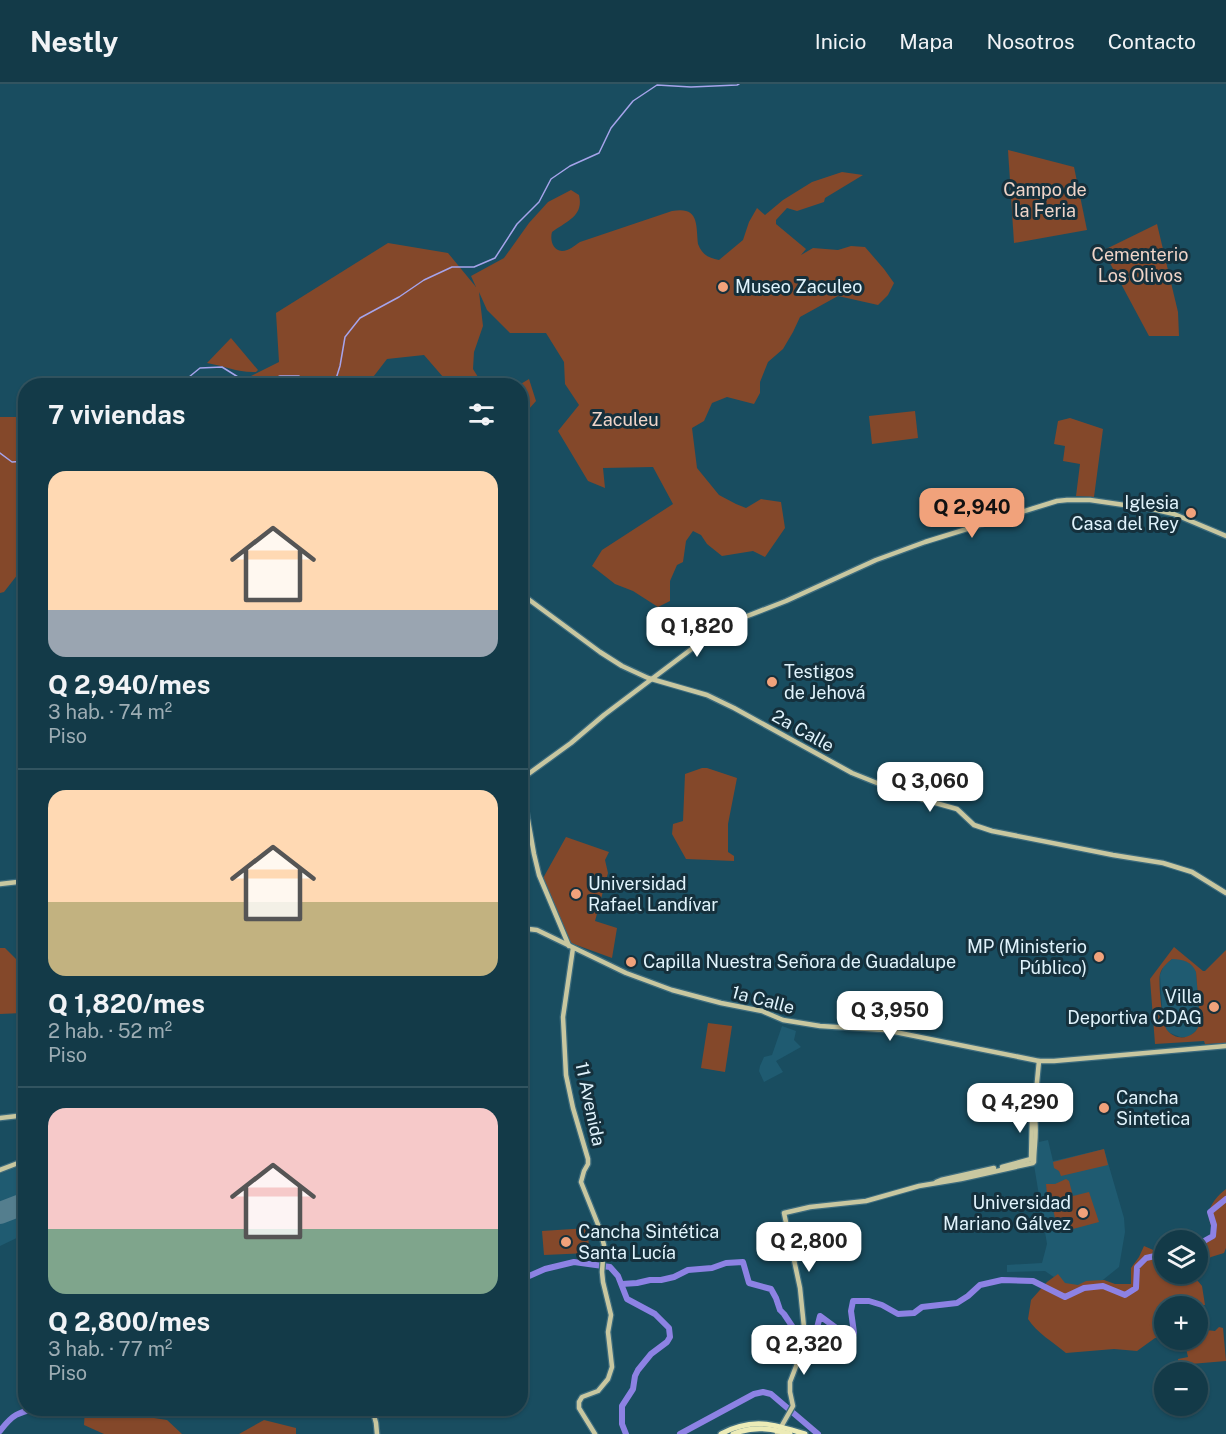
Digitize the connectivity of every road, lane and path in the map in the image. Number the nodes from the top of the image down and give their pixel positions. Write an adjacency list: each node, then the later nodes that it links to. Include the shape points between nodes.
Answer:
1 (1226, 536): 3 (street, via 1152,509 1090,500 1052,502 911,547 786,601 730,620)
2 (528, 599): 3 (street, 2a Calle, via 600,652)
3 (652, 678): 4 (street); 8 (street, 2a Calle, via 707,695 852,773 957,809 974,825 1163,863 1192,872)
4 (528, 773)
5 (528, 819): 10 (street, via 539,874)
6 (18, 882): 7 (street)
7 (0, 884)
8 (1226, 893)
9 (528, 929): 10 (street, 1a Calle)
10 (571, 947): 12 (street, 1a Calle, via 672,990 762,1011 783,1020 885,1030); 20 (street, 11 Avenida, via 563,1018 566,1075 588,1159 581,1186 602,1236 603,1282 611,1315 608,1332 612,1367 598,1391 582,1397 579,1403)
11 (1226, 1046): 12 (street, 1a Calle)
12 (1039, 1061): 18 (street, via 1032,1161 866,1201 784,1213 800,1288 805,1340 790,1382 793,1406)
13 (18, 1116): 14 (street)
14 (0, 1118)
15 (18, 1163): 16 (street)
16 (0, 1170)
17 (374, 1416): 19 (street)
18 (779, 1430): 21 (main road, via 760,1423); 22 (main road, via 754,1428); 23 (main road); 24 (main road)
19 (377, 1434)
20 (595, 1434)
21 (722, 1434)
22 (733, 1434)
23 (790, 1434)
24 (805, 1434)

